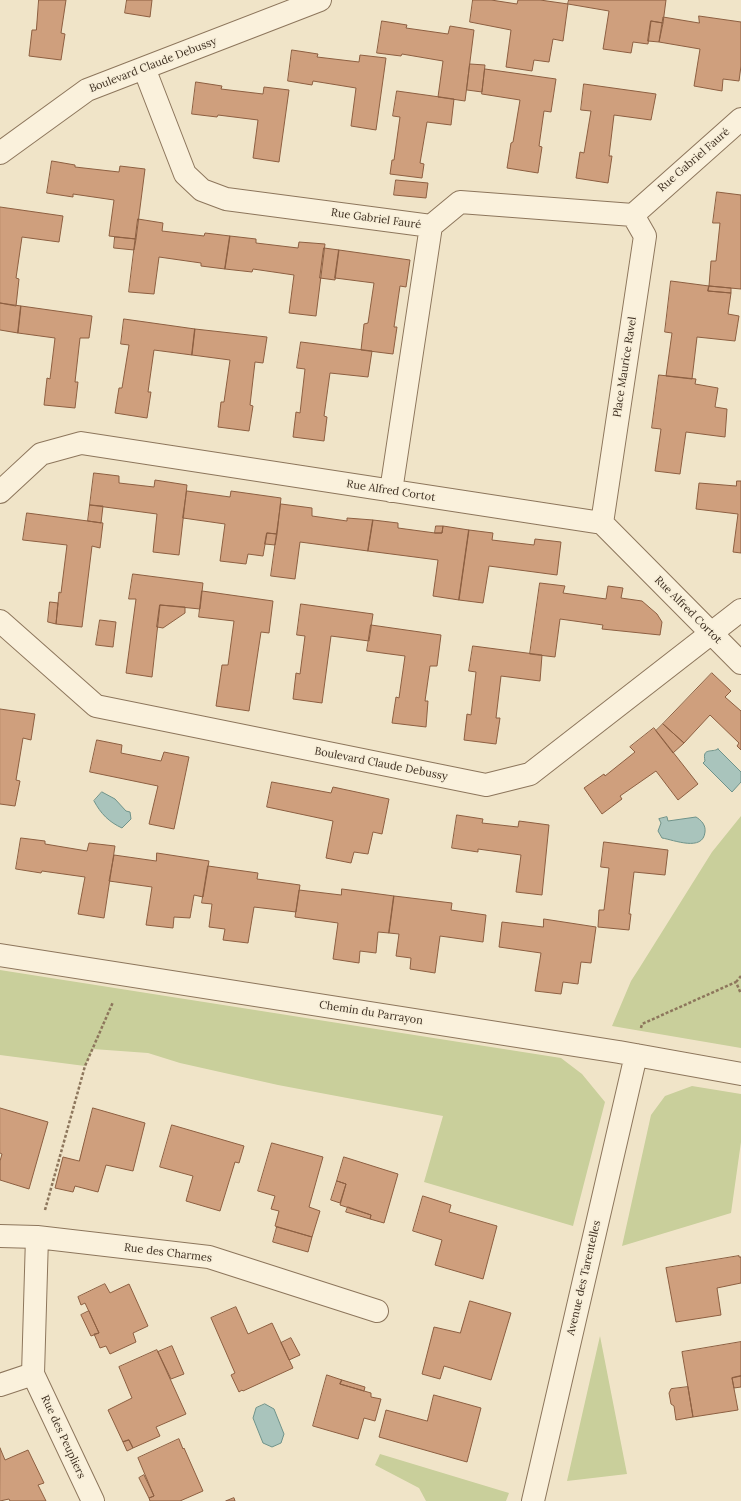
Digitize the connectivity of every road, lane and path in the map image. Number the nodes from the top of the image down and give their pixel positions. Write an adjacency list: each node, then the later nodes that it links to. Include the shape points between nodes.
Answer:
1 (320, 0): 2 (street, Boulevard Claude Debussy)
2 (144, 68): 4 (street, Boulevard Claude Debussy, via 87,90); 6 (street, Rue Gabriel Fauré, via 185,174 202,190 226,199)
3 (741, 119): 5 (street, Rue Gabriel Fauré)
4 (0, 153)
5 (633, 214): 6 (street, Rue Gabriel Fauré, via 460,202); 9 (street, Place Maurice Ravel, via 645,236)
6 (431, 226): 7 (street)
7 (391, 491): 8 (street, Rue Alfred Cortot, via 81,443 41,454); 9 (street, Rue Alfred Cortot)
8 (0, 492)
9 (602, 522): 12 (street, Rue Alfred Cortot)
10 (741, 610): 12 (street, Boulevard Claude Debussy)
11 (0, 621): 12 (street, Boulevard Claude Debussy, via 96,706 486,785 530,774)
12 (712, 633): 13 (street, Rue Alfred Cortot)
13 (741, 663)
14 (0, 954): 15 (street, Chemin du Parrayon)
15 (125, 974): 19 (street, Chemin du Parrayon); 22 (path, via 86,1066)
16 (741, 976): 17 (path)
17 (736, 982): 18 (path); 19 (path, via 642,1024)
18 (741, 994)
19 (636, 1055): 20 (street, Chemin du Parrayon); 27 (street, Avenue des Tarentelles)
20 (741, 1074)
21 (0, 1236): 22 (street, Rue des Charmes)
22 (37, 1237): 23 (street, Rue des Charmes, via 209,1257); 24 (street, Rue des Peupliers)
23 (376, 1311)
24 (33, 1374): 25 (street); 26 (street, Rue des Peupliers)
25 (0, 1385)
26 (93, 1501)
27 (533, 1501)

